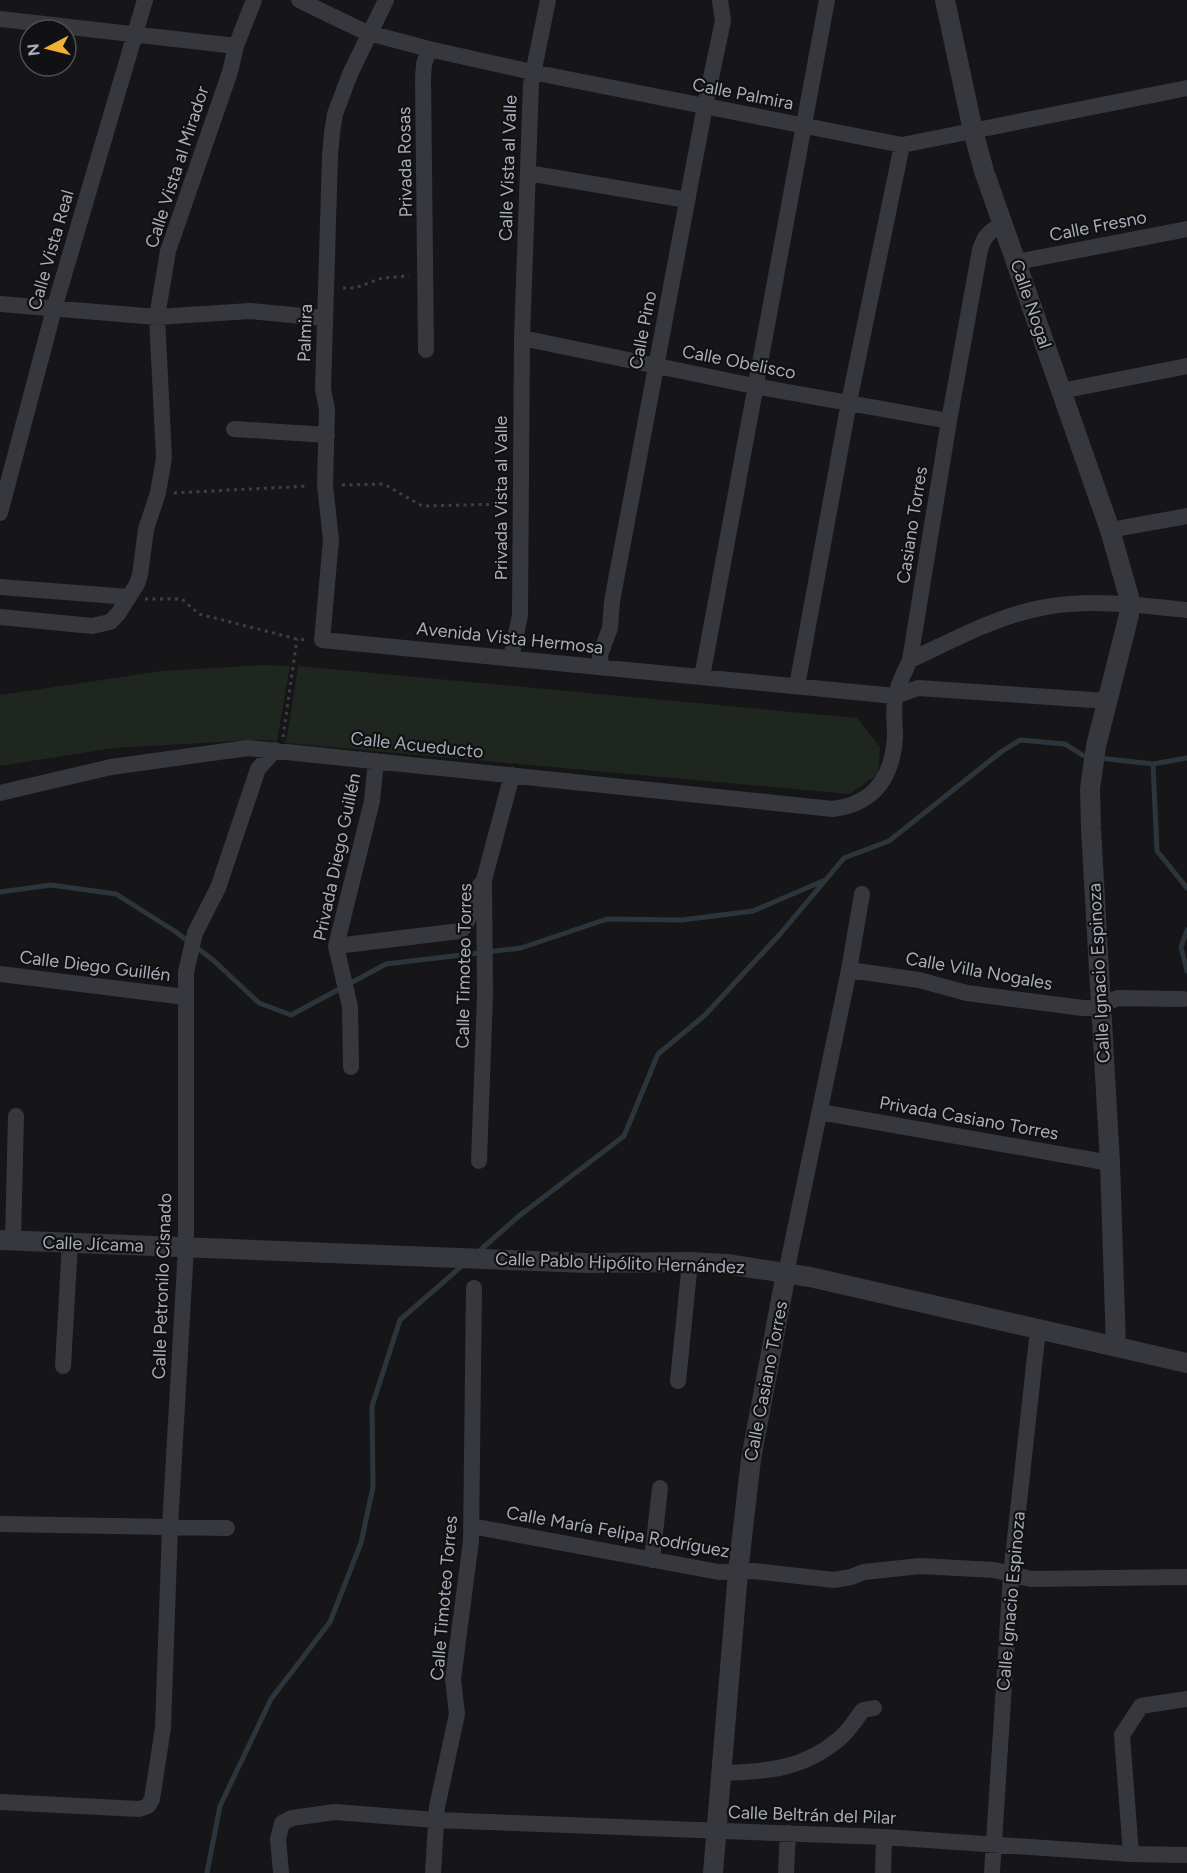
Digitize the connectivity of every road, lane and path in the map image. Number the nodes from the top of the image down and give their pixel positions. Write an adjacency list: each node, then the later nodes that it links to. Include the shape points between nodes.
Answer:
1 (145, 0): 11 (street, Calle Vista Real)
2 (254, 0): 12 (street, Calle Vista al Mirador)
3 (299, 0): 10 (street, Calle Palmira)
4 (386, 0): 10 (street)
5 (548, 0): 14 (street, Calle Vista al Valle)
6 (720, 0): 16 (street, Calle Pino, via 723,21)
7 (827, 0): 17 (street)
8 (945, 0): 18 (street, Calle Nogal)
9 (0, 19): 11 (street)
10 (370, 34): 13 (street, Calle Palmira); 26 (street, Palmira, via 340,100 332,133)
11 (135, 35): 12 (street); 28 (street, Calle Vista Real)
12 (236, 46): 29 (street, Calle Vista al Mirador, via 171,240)
13 (429, 49): 14 (street, Calle Palmira); 25 (street, Privada Rosas, via 423,77)
14 (532, 72): 16 (street, Calle Palmira); 20 (street, Calle Vista al Valle)
15 (1187, 88): 18 (street, Calle Palmira)
16 (705, 106): 17 (street, Calle Palmira); 21 (street, Calle Pino)
17 (804, 125): 19 (street, Calle Palmira); 35 (street)
18 (973, 131): 19 (street, Calle Palmira); 22 (street, Calle Nogal)
19 (902, 145): 37 (street)
20 (528, 173): 21 (street); 31 (street, Calle Vista al Valle)
21 (687, 200): 33 (street, Calle Pino)
22 (1003, 224): 24 (street, Calle Nogal); 38 (street, Casiano Torres, via 990,231 980,250)
23 (1187, 229): 24 (street, Calle Fresno)
24 (1017, 262): 36 (street, Calle Nogal)
25 (427, 275): 26 (path, via 382,278 356,288); 32 (street, Privada Rosas)
26 (326, 289): 30 (street, Palmira)
27 (0, 304): 28 (street)
28 (54, 309): 29 (street); 44 (street, Calle Vista Real)
29 (157, 318): 30 (street, via 250,311); 42 (street, Calle Vista al Mirador, via 164,442)
30 (324, 318): 40 (street, Palmira)
31 (522, 338): 33 (street, Calle Obelisco); 43 (street, Privada Vista al Valle)
32 (426, 350)
33 (656, 366): 35 (street, Calle Obelisco); 56 (street, Calle Pino, via 610,628 600,655)
34 (1187, 366): 36 (street)
35 (754, 386): 37 (street, Calle Obelisco); 57 (street)
36 (1061, 391): 46 (street, Calle Nogal)
37 (849, 402): 38 (street, Calle Obelisco); 58 (street)
38 (949, 421): 55 (street, Casiano Torres)
39 (234, 429): 40 (street)
40 (327, 435): 41 (street, Palmira)
41 (325, 485): 42 (path); 43 (path, via 384,484 422,506); 53 (street, Palmira, via 331,540)
42 (158, 493): 48 (street, Calle Vista al Mirador, via 146,529 140,575)
43 (520, 504): 54 (street, Privada Vista al Valle, via 520,615)
44 (0, 513)
45 (1187, 516): 46 (street)
46 (1110, 530): 49 (street, Calle Nogal)
47 (0, 587): 48 (street)
48 (129, 597): 51 (street, Calle Vista al Mirador, via 118,614 102,625); 52 (path, via 182,599 199,614)
49 (1130, 604): 50 (street); 55 (street, via 1062,605 1026,612 990,623); 60 (street, Calle Ignacio Espinoza)
50 (1187, 610)
51 (0, 617)
52 (297, 639): 53 (path); 61 (path)
53 (322, 640): 54 (street, Avenida Vista Hermosa)
54 (511, 658): 56 (street, Avenida Vista Hermosa)
55 (910, 660): 59 (street, Casiano Torres)
56 (601, 667): 57 (street, Avenida Vista Hermosa)
57 (702, 677): 58 (street, Avenida Vista Hermosa)
58 (797, 686): 59 (street, Avenida Vista Hermosa)
59 (895, 696): 60 (street, via 918,688); 65 (street, Casiano Torres, via 893,752 885,779 856,803)
60 (1108, 701): 73 (street, Calle Ignacio Espinoza, via 1092,768 1091,829)
61 (278, 750): 62 (street, Calle Acueducto); 64 (street, Calle Acueducto, via 248,748 111,767); 71 (street, Calle Petronilo Cisnado, via 258,769 216,894 195,933)
62 (376, 760): 63 (street, Calle Acueducto); 68 (street, Privada Diego Guillén, via 372,801)
63 (512, 775): 65 (street, Calle Acueducto); 66 (street, Calle Timoteo Torres)
64 (0, 793)
65 (833, 809)
66 (484, 887): 68 (street, via 475,890 466,926 460,931); 77 (street, Calle Timoteo Torres)
67 (862, 894): 69 (street, Calle Casiano Torres)
68 (336, 946): 74 (street, Privada Diego Guillén, via 350,1007)
69 (849, 970): 73 (street, Calle Villa Nogales, via 919,980 967,993 1083,1008); 75 (street, Calle Casiano Torres)
70 (0, 974): 71 (street, Calle Diego Guillén)
71 (185, 997): 81 (street, Calle Petronilo Cisnado)
72 (1183, 999): 73 (street, Calle Villa Nogales, via 1118,998)
73 (1102, 1004): 78 (street, Calle Ignacio Espinoza)
74 (351, 1067)
75 (820, 1112): 78 (street, Privada Casiano Torres); 83 (street, Calle Casiano Torres)
76 (16, 1116): 79 (street)
77 (479, 1161)
78 (1110, 1163): 86 (street, Calle Ignacio Espinoza)
79 (6, 1240): 80 (street, Calle Jícama)
80 (70, 1243): 81 (street, Calle Jícama); 88 (street)
81 (186, 1247): 82 (street, Calle Pablo Hipólito Hernández, via 587,1263); 93 (street, Calle Petronilo Cisnado)
82 (690, 1262): 83 (street, Calle Pablo Hipólito Hernández); 89 (street)
83 (786, 1273): 85 (street, Calle Pablo Hipólito Hernández); 96 (street, Calle Casiano Torres, via 752,1451)
84 (474, 1288): 92 (street, Calle Timoteo Torres)
85 (1038, 1329): 86 (street, Calle Pablo Hipólito Hernández); 97 (street, Calle Ignacio Espinoza)
86 (1116, 1347): 87 (street, Calle Pablo Hipólito Hernández)
87 (1187, 1363)
88 (63, 1366)
89 (678, 1381)
90 (660, 1488): 95 (street)
91 (0, 1524): 93 (street)
92 (471, 1526): 95 (street, Calle María Felipa Rodríguez); 103 (street, Calle Timoteo Torres, via 453,1679 457,1714)
93 (170, 1527): 94 (street); 102 (street, Calle Petronilo Cisnado, via 163,1728 148,1806 139,1809)
94 (227, 1528)
95 (652, 1560): 96 (street, Calle María Felipa Rodríguez)
96 (738, 1572): 97 (street, Calle María Felipa Rodríguez, via 834,1580 864,1572 920,1566 994,1570); 101 (street, Calle Casiano Torres)
97 (1011, 1575): 98 (street, Calle María Felipa Rodríguez, via 1031,1580); 107 (street, Calle Ignacio Espinoza)
98 (1187, 1577)
99 (1187, 1699): 108 (street, via 1144,1705 1122,1735)
100 (874, 1708): 101 (street, via 863,1710 840,1738 804,1761 774,1770)
101 (722, 1773): 104 (street, Calle Casiano Torres)
102 (0, 1802)
103 (435, 1820): 104 (street, Calle Beltrán del Pilar); 110 (street, Calle Beltrán del Pilar, via 335,1812 292,1818 282,1823 279,1830); 111 (street, Calle Timoteo Torres)
104 (717, 1831): 105 (street, Calle Beltrán del Pilar); 112 (street, Calle Casiano Torres)
105 (788, 1833): 106 (street, Calle Beltrán del Pilar); 113 (street)
106 (884, 1837): 107 (street, Calle Beltrán del Pilar); 114 (street)
107 (994, 1844): 108 (street, Calle Beltrán del Pilar); 115 (street, Calle Ignacio Espinoza)
108 (1131, 1854): 109 (street, Calle Beltrán del Pilar)
109 (1187, 1855)
110 (281, 1872)
111 (433, 1873)
112 (713, 1873)
113 (786, 1873)
114 (883, 1873)
115 (992, 1873)

